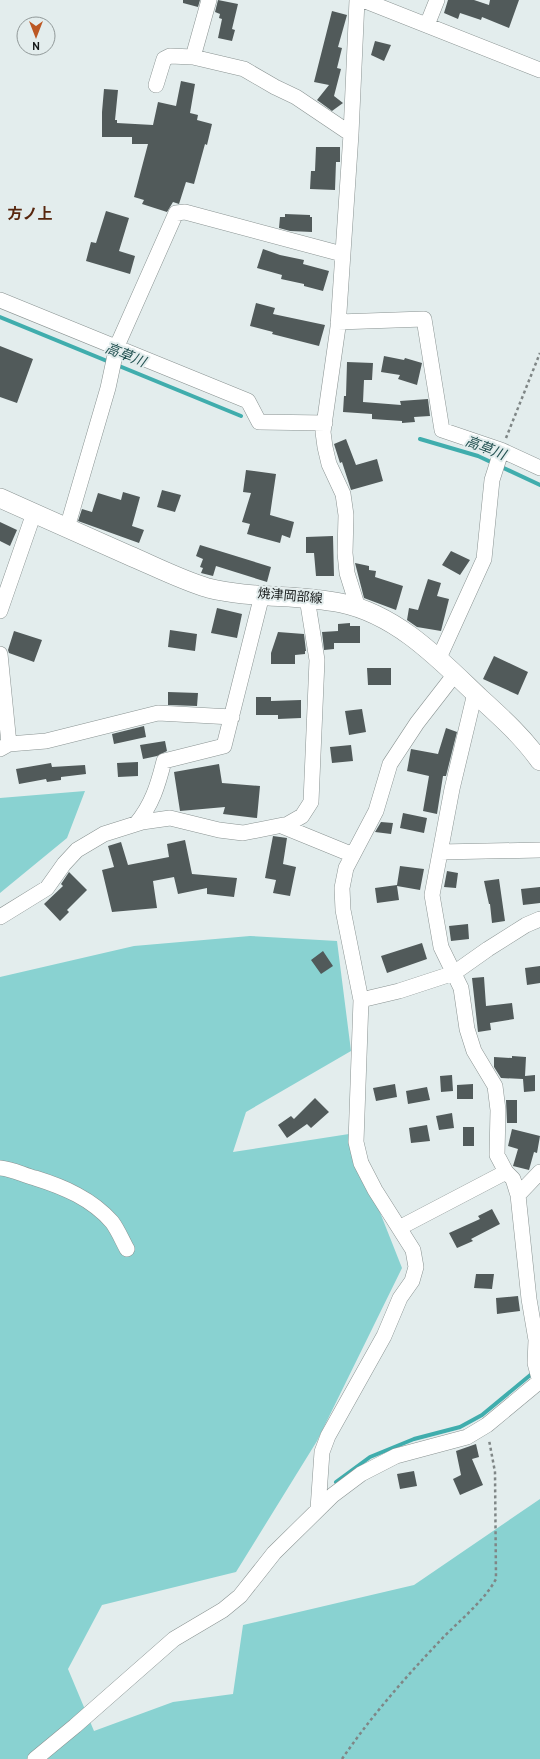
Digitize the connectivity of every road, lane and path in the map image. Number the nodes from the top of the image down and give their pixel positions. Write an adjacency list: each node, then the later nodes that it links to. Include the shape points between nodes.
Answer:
1 (209, 0): 6 (street)
2 (357, 0): 9 (street)
3 (363, 0): 5 (street)
4 (437, 0): 5 (street)
5 (427, 25): 7 (street)
6 (193, 57): 8 (street, via 170,56 164,59); 9 (street, via 244,69 274,87 296,96)
7 (540, 70)
8 (156, 85)
9 (351, 134): 10 (street)
10 (342, 254): 12 (street); 13 (street, via 185,212 176,213)
11 (0, 300): 13 (street)
12 (338, 322): 15 (street); 16 (street, via 424,318 442,430)
13 (115, 351): 15 (street, via 248,401 259,422); 20 (street, via 108,388)
14 (540, 353): 16 (path)
15 (325, 423): 23 (street, via 325,447 329,464 343,494 347,574)
16 (500, 453): 17 (street); 26 (street, via 494,474 484,560)
17 (540, 468)
18 (0, 498): 19 (main road, 焼津岡部線)
19 (34, 514): 20 (main road, 焼津岡部線); 24 (street)
20 (67, 528): 21 (main road, 焼津岡部線, via 208,588)
21 (262, 595): 22 (main road, 焼津岡部線); 29 (street)
22 (307, 598): 23 (main road, 焼津岡部線, via 343,603); 33 (street, via 317,660 311,802 302,816)
23 (358, 608): 26 (main road, 焼津岡部線, via 389,621)
24 (0, 611)
25 (0, 654): 30 (street)
26 (439, 658): 27 (main road, 焼津岡部線)
27 (455, 674): 28 (main road, 焼津岡部線); 36 (street, via 417,723 390,764 376,811)
28 (475, 693): 31 (main road, 焼津岡部線, via 527,742); 35 (street)
29 (232, 717): 30 (street, via 158,713 46,741); 32 (street, via 224,746 164,761 155,796 146,813)
30 (4, 746)
31 (540, 761)
32 (136, 824): 33 (street, via 170,818 218,830 243,833); 37 (street, via 104,834 77,850 47,888)
33 (282, 826): 36 (street)
34 (540, 850): 35 (street)
35 (440, 852): 39 (street, via 432,895 434,913 441,947)
36 (353, 855): 40 (street, via 346,868 342,888 343,910)
37 (0, 917)
38 (540, 919): 39 (street, via 526,925)
39 (454, 973): 40 (street); 42 (street, via 461,988 467,1029 472,1044 495,1086 498,1110 497,1154)
40 (361, 1000): 45 (street, via 356,1142 362,1163 375,1190)
41 (0, 1168): 46 (street, via 53,1184 96,1206 113,1223)
42 (506, 1172): 44 (street, via 513,1179); 45 (street)
43 (540, 1172): 44 (street)
44 (518, 1195): 47 (street, via 536,1340 535,1364)
45 (399, 1228): 49 (street, via 413,1250 416,1267 412,1281 400,1298 384,1336 328,1436 322,1452)
46 (127, 1249)
47 (540, 1382): 48 (street)
48 (487, 1425): 49 (street, via 467,1438 410,1452 378,1465 361,1474); 51 (path, via 495,1472 496,1578 489,1592 437,1644 362,1730)
49 (318, 1509): 50 (street, via 274,1553 240,1596 223,1610 174,1639)
50 (35, 1759)
51 (342, 1759)

